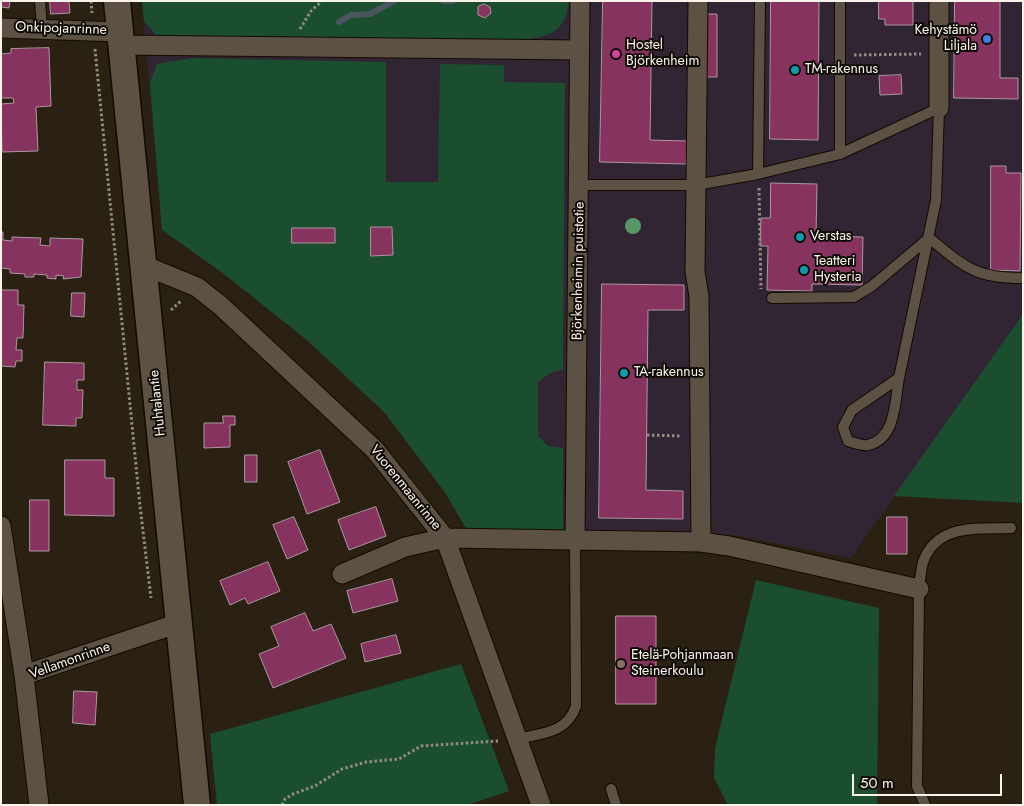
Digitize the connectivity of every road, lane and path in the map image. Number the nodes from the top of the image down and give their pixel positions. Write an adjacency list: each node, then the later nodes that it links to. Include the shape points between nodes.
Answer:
1 (40, 1): 11 (lane)
2 (90, 1): 12 (path)
3 (117, 1): 13 (main road, Huhtalantie)
4 (322, 1): 14 (path, via 301,25)
5 (580, 1): 15 (street, Björkenheimin puistotie)
6 (698, 1): 22 (street)
7 (760, 1): 20 (lane)
8 (840, 1): 17 (lane)
9 (938, 1): 16 (street)
10 (1, 28): 11 (street, Onkipojanrinne)
11 (42, 28): 12 (street, Onkipojanrinne)
12 (94, 30): 13 (street, Onkipojanrinne); 37 (path, via 140,506)
13 (121, 38): 14 (street, Onkipojanrinne); 24 (main road, Huhtalantie)
14 (298, 47): 15 (street, Onkipojanrinne)
15 (579, 50): 21 (street, Björkenheimin puistotie)
16 (939, 53): 17 (path); 18 (street)
17 (840, 55): 19 (lane)
18 (939, 108): 19 (lane); 23 (lane, via 936,200)
19 (840, 154): 20 (lane)
20 (758, 174): 22 (lane); 26 (path, via 759,282 765,297)
21 (580, 184): 22 (lane); 33 (street, Björkenheimin puistotie)
22 (696, 185): 29 (street)
23 (929, 238): 25 (lane, via 966,268 997,278); 26 (lane, via 854,297); 27 (lane)
24 (143, 265): 32 (street, Vuorenmaanrinne, via 197,287 221,306 375,450); 37 (main road, Huhtalantie)
25 (1023, 278)
26 (772, 298)
27 (899, 378): 27 (lane, via 852,410 843,427 848,441 867,446 883,438 889,428)
28 (647, 435): 29 (path)
29 (700, 436): 34 (street)
30 (1, 526): 38 (street)
31 (1011, 528): 36 (lane, via 958,530 936,540 924,561)
32 (445, 538): 33 (street); 35 (street, via 405,547); 39 (street, Vuorenmaanrinne)
33 (575, 542): 34 (street); 39 (lane, via 576,706 572,718 564,726)
34 (701, 542): 36 (street)
35 (342, 574)
36 (919, 588): 46 (lane, via 917,786)
37 (167, 627): 38 (street, Vellamonrinne); 42 (main road, Huhtalantie)
38 (24, 675): 41 (street, Vellamonrinne)
39 (518, 740): 43 (path, via 421,746 399,758 342,769 315,786 293,794); 44 (street, Vuorenmaanrinne)
40 (611, 789): 45 (lane)
41 (39, 805)
42 (197, 805)
43 (282, 805)
44 (541, 805)
45 (616, 805)
46 (926, 805)

